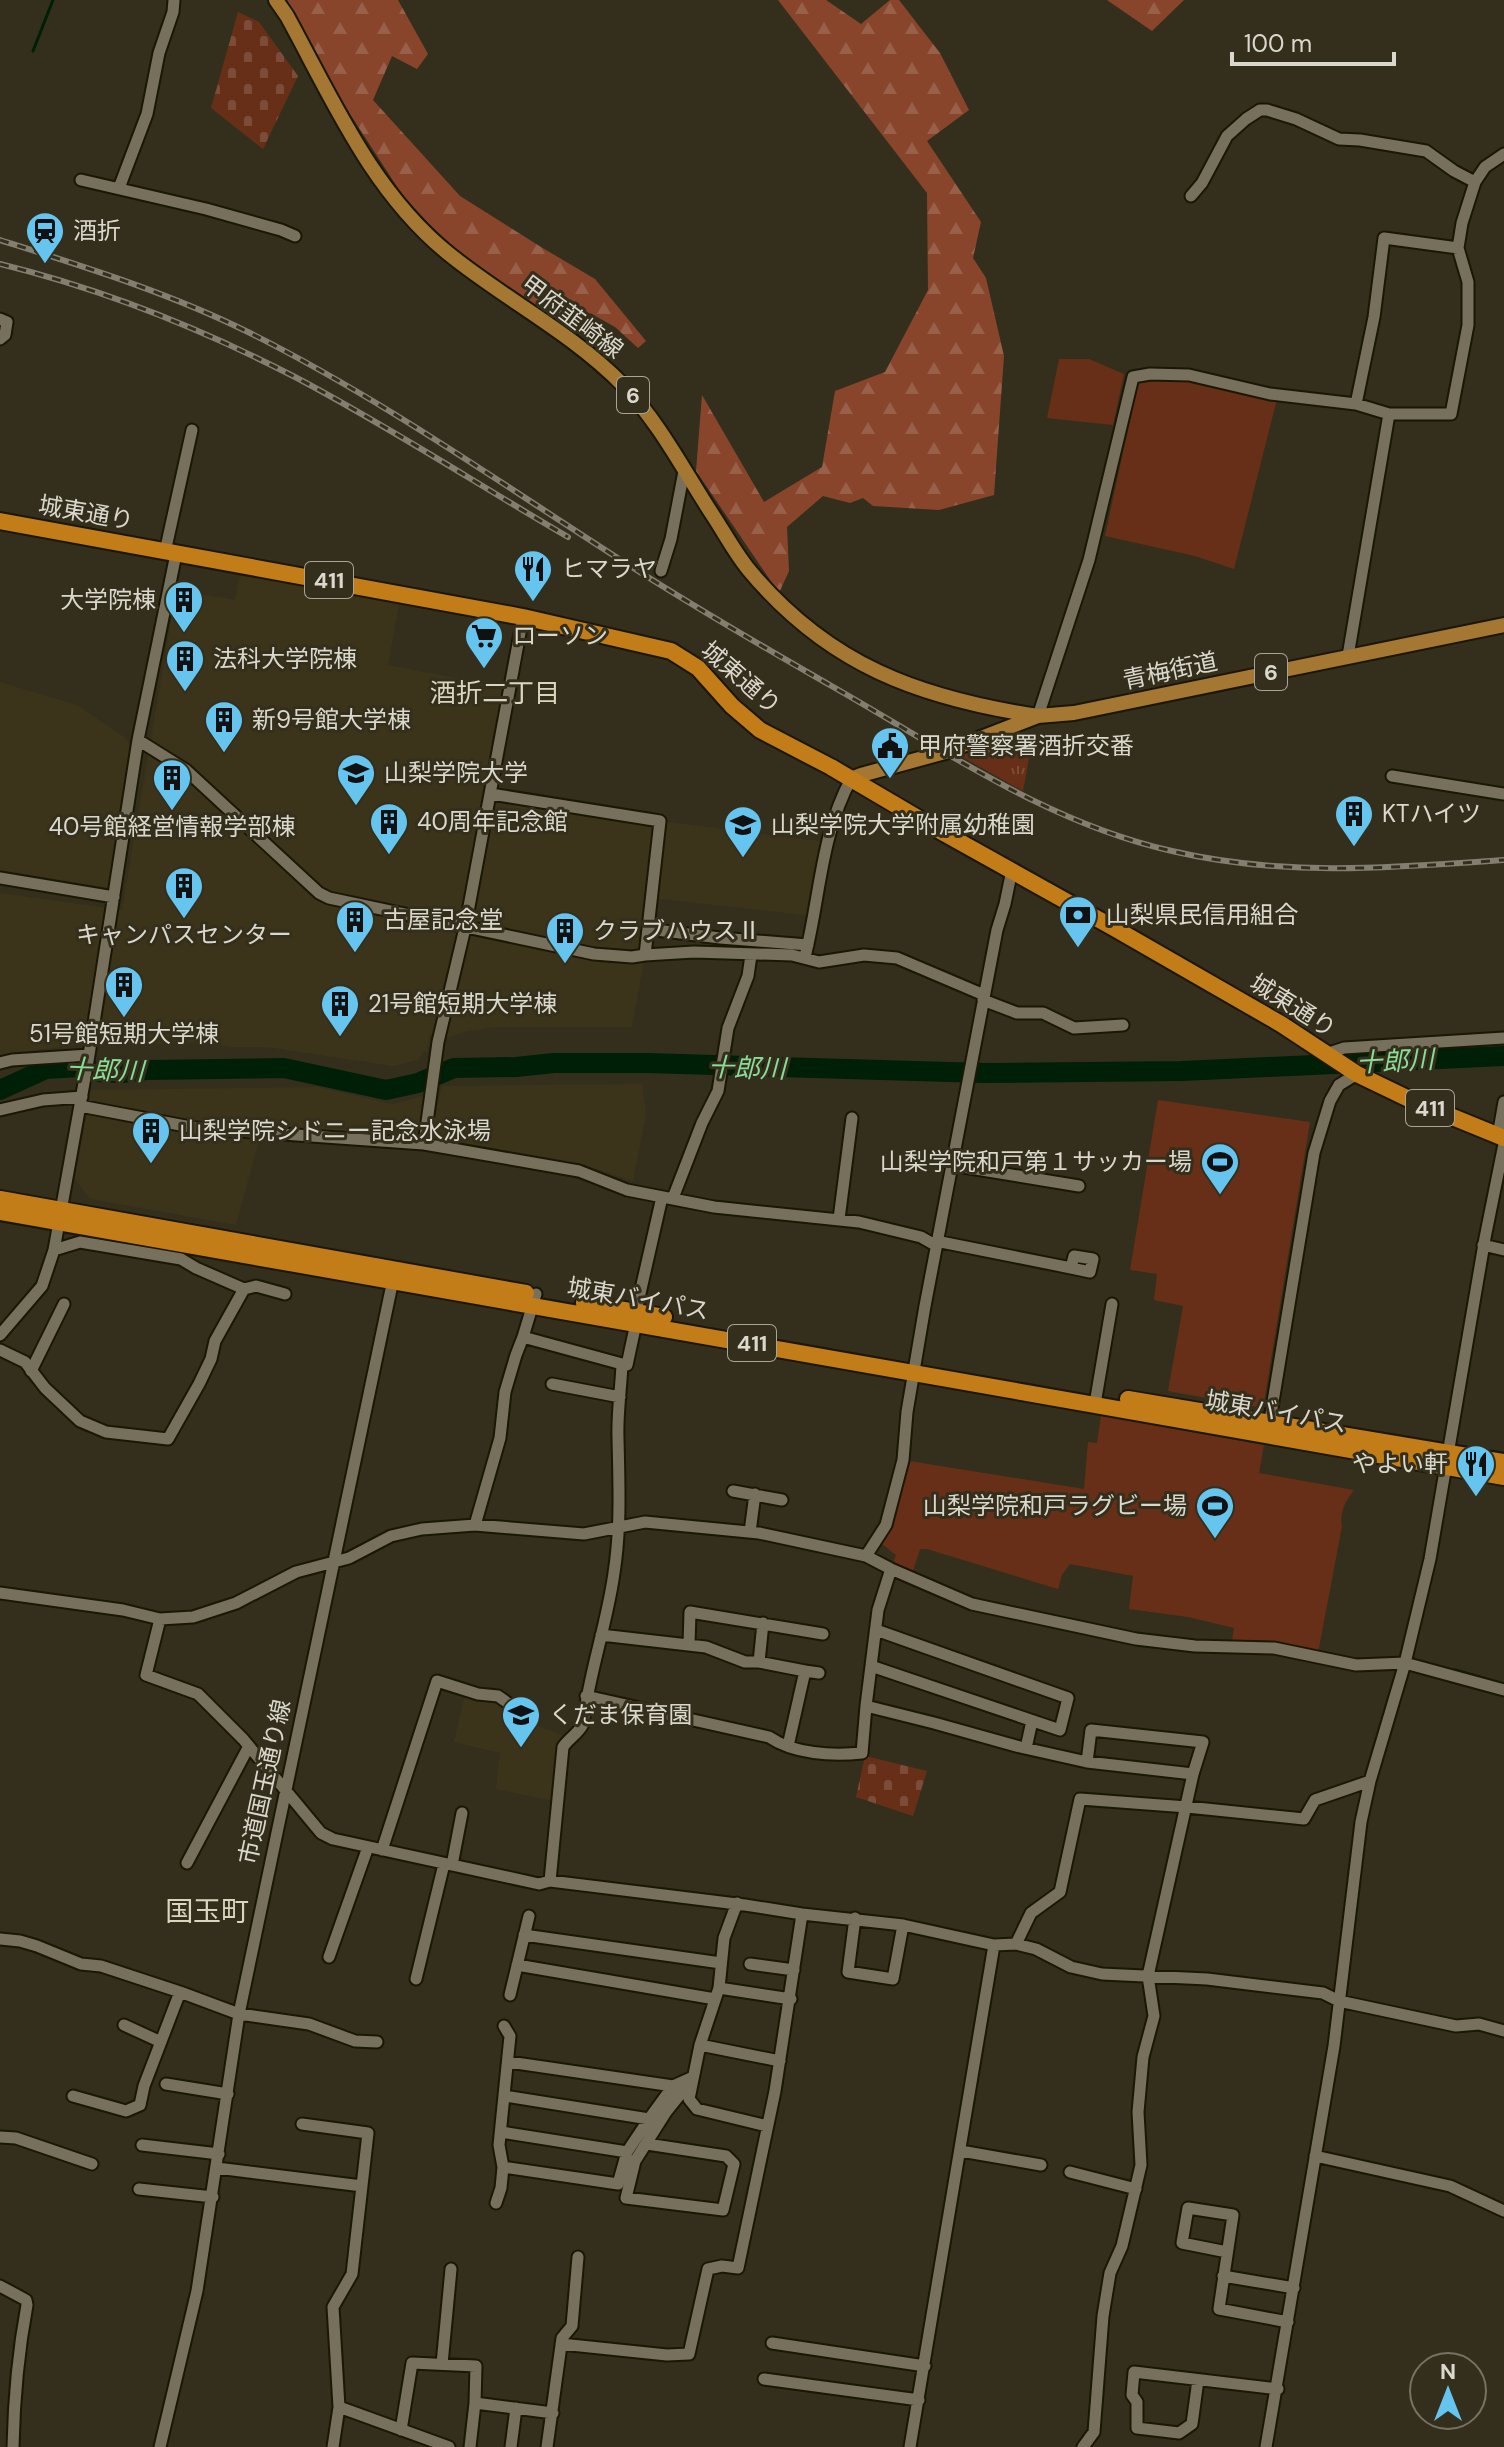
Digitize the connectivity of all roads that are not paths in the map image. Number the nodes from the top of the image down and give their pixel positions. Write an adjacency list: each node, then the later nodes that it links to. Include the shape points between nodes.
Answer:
1 (174, 0): 6 (street, via 147,114)
2 (276, 0): 15 (main road, 甲府韮崎線 / 6, via 367,164 397,202 449,254 614,376 639,401)
3 (1504, 154): 5 (street)
4 (81, 180): 6 (street)
5 (1475, 182): 7 (street, via 1426,151 1339,139 1260,110 1227,136); 9 (street)
6 (119, 188): 8 (street)
7 (1191, 196)
8 (295, 236)
9 (1458, 248): 12 (street, via 1384,238); 13 (street, via 1468,282 1468,325 1451,414)
10 (0, 319): 11 (street, via 8,325)
11 (0, 339)
12 (1356, 404): 13 (street); 22 (street, via 1270,394 1189,375 1133,377 1089,560)
13 (1389, 414): 21 (street)
14 (192, 430): 17 (street)
15 (684, 471): 18 (street); 22 (main road, 甲府韮崎線 / 6, via 747,567 787,611 826,642 881,674 933,694)
16 (0, 521): 17 (highway, 城東通り / 411)
17 (171, 553): 19 (highway, 城東通り / 411); 23 (street)
18 (661, 571)
19 (523, 617): 25 (highway, 城東通り / 411, via 671,651 698,668 760,730); 26 (street)
20 (1504, 625): 21 (main road, 青梅街道 / 6)
21 (1348, 656): 22 (main road, 青梅街道 / 6)
22 (1038, 716): 25 (main road, 青梅街道 / 6, via 945,752)
23 (138, 740): 30 (street); 31 (street, via 186,770 319,893)
24 (1392, 776): 27 (street)
25 (851, 779): 28 (highway, 城東通り / 411); 33 (street, via 827,842)
26 (491, 794): 31 (street); 32 (street, via 660,821)
27 (1504, 794)
28 (1012, 870): 36 (street); 39 (highway, 城東通り / 411)
29 (0, 878): 30 (street)
30 (114, 897): 40 (street)
31 (465, 928): 34 (street, via 594,954); 48 (street, via 438,1042)
32 (648, 929): 33 (street); 34 (street)
33 (806, 951): 35 (street); 36 (street, via 819,962 864,955 897,958)
34 (645, 955): 35 (street)
35 (751, 955): 51 (street, via 728,1028 718,1091)
36 (984, 998): 37 (street, via 1017,1013 1043,1013 1074,1028); 49 (street)
37 (1123, 1025)
38 (1504, 1038): 39 (street, via 1344,1048)
39 (1326, 1054): 42 (highway, 城東通り / 411)
40 (89, 1055): 41 (street); 43 (street)
41 (0, 1063)
42 (1357, 1074): 47 (highway, 城東通り / 411); 77 (street, via 1339,1085 1330,1101 1314,1153)
43 (82, 1098): 45 (street); 48 (street, via 196,1128); 54 (street)
44 (1504, 1102): 47 (street)
45 (0, 1110)
46 (852, 1118): 55 (street)
47 (1502, 1140): 57 (street)
48 (424, 1144): 51 (street, via 579,1171 627,1190)
49 (951, 1165): 50 (street); 56 (street)
50 (1079, 1186)
51 (667, 1198): 55 (street); 67 (street)
52 (0, 1199): 54 (highway, 城東バイパス / 411)
53 (0, 1212): 54 (highway, 城東バイパス / 411)
54 (61, 1216): 58 (street); 61 (highway, 城東バイパス / 411)
55 (839, 1219): 56 (street)
56 (936, 1243): 60 (street); 72 (street)
57 (1483, 1245): 59 (street); 78 (street)
58 (54, 1250): 62 (street, via 80,1242 181,1259); 68 (street, via 42,1286)
59 (1504, 1250)
60 (1071, 1268)
61 (394, 1275): 64 (highway, 城東バイパス / 411); 88 (street, 市道国玉通り線)
62 (244, 1289): 63 (street, via 256,1286); 73 (street, via 168,1439 106,1432 80,1421)
63 (285, 1294)
64 (535, 1300): 67 (highway, 城東バイパス / 411); 69 (street)
65 (64, 1304): 73 (street)
66 (1112, 1304): 76 (street)
67 (636, 1317): 71 (street, via 627,1365); 72 (highway, 城東バイパス / 411)
68 (0, 1335)
69 (523, 1337): 71 (street); 84 (street)
70 (0, 1350): 73 (street, via 25,1362)
71 (622, 1364): 75 (street)
72 (914, 1366): 76 (highway, 城東バイパス / 411); 87 (street, via 896,1494 886,1525)
73 (31, 1371)
74 (552, 1384): 75 (street)
75 (620, 1397): 85 (street)
76 (1096, 1398): 77 (highway, 城東バイパス / 411)
77 (1268, 1429): 78 (highway, 城東バイパス / 411)
78 (1448, 1461): 79 (highway, 城東バイパス / 411); 80 (highway, 城東バイパス / 411); 98 (street)
79 (1504, 1462)
80 (1504, 1477)
81 (733, 1491): 82 (street)
82 (755, 1494): 83 (street); 86 (street)
83 (782, 1500)
84 (475, 1525): 85 (street, via 584,1534); 88 (street, via 391,1536)
85 (619, 1527): 86 (street, via 645,1522); 95 (street)
86 (750, 1532): 87 (street)
87 (866, 1556): 89 (street)
88 (334, 1562): 91 (street, via 296,1572 236,1603 193,1617); 113 (street, 市道国玉通り線)
89 (891, 1569): 93 (street); 98 (street, via 972,1604 1136,1639 1274,1648 1356,1665)
90 (0, 1593): 91 (street)
91 (160, 1619): 107 (street, via 146,1675 198,1694)
92 (763, 1623): 94 (street); 96 (street, via 690,1612); 97 (street)
93 (876, 1630): 99 (street); 106 (street, via 1068,1698 1060,1730)
94 (823, 1634)
95 (601, 1635): 96 (street); 103 (street)
96 (689, 1645): 97 (street)
97 (759, 1662): 100 (street)
98 (1405, 1663): 102 (street); 112 (street)
99 (871, 1666): 104 (street); 106 (street)
100 (805, 1671): 101 (street); 108 (street)
101 (819, 1673)
102 (1504, 1690)
103 (586, 1696): 108 (street, via 769,1737); 120 (street, via 580,1731 563,1747)
104 (866, 1706): 108 (street, via 862,1753); 109 (street)
105 (526, 1716): 117 (street, via 498,1696 437,1681)
106 (1032, 1721): 109 (street)
107 (249, 1746): 113 (street); 118 (street)
108 (788, 1746)
109 (1026, 1748): 110 (street)
110 (1087, 1762): 111 (street); 111 (street, via 1091,1730 1203,1742)
111 (1193, 1774): 114 (street)
112 (1370, 1781): 114 (street, via 1315,1800 1304,1819); 141 (street)
113 (286, 1791): 116 (street, via 321,1833); 142 (street, 市道国玉通り線)
114 (1187, 1807): 128 (street, via 1080,1799 1060,1892 1031,1913); 135 (street)
115 (462, 1813): 119 (street)
116 (368, 1847): 117 (street); 130 (street)
117 (382, 1850): 119 (street)
118 (187, 1863)
119 (448, 1864): 120 (street, via 539,1884); 136 (street)
120 (550, 1881): 121 (street)
121 (737, 1903): 122 (street); 131 (street)
122 (802, 1914): 124 (street); 134 (street)
123 (529, 1916): 126 (street)
124 (855, 1918): 125 (street); 125 (street, via 848,1972 893,1979)
125 (903, 1925): 129 (street)
126 (524, 1935): 131 (street); 133 (street)
127 (0, 1939): 137 (street)
128 (1016, 1944): 129 (street); 135 (street, via 1071,1967)
129 (994, 1945): 164 (street)
130 (329, 1957)
131 (721, 1963): 138 (street)
132 (750, 1964): 134 (street)
133 (517, 1965): 138 (street); 139 (street)
134 (794, 1970): 140 (street)
135 (1148, 1976): 141 (street, via 1323,1993); 175 (street, via 1154,2016 1143,2057)
136 (416, 1979)
137 (180, 1992): 142 (street); 146 (street)
138 (717, 1994): 140 (street); 148 (street)
139 (510, 1995)
140 (791, 1999): 149 (street)
141 (1339, 2001): 145 (street); 167 (street)
142 (239, 2014): 147 (street, via 309,2024 355,2041); 154 (street, 市道国玉通り線)
143 (124, 2025): 146 (street)
144 (504, 2026): 150 (street, via 510,2036)
145 (1504, 2031)
146 (161, 2042): 155 (street, via 140,2105 126,2111)
147 (377, 2042)
148 (700, 2045): 149 (street); 151 (street)
149 (780, 2061): 159 (street)
150 (509, 2062): 153 (street); 156 (street)
151 (692, 2082): 153 (street); 159 (street, via 689,2099 697,2109); 162 (street)
152 (166, 2084): 154 (street)
153 (673, 2086): 157 (street)
154 (228, 2094): 166 (street, 市道国玉通り線)
155 (73, 2096)
156 (505, 2096): 157 (street); 160 (street)
157 (649, 2119): 165 (street)
158 (302, 2124): 173 (street, via 368,2133)
159 (767, 2126): 187 (street, via 738,2268 708,2269 689,2354)
160 (501, 2132): 165 (street); 170 (street)
161 (0, 2137): 168 (street)
162 (647, 2144): 162 (street, via 635,2161 626,2198 723,2210 734,2164 726,2156)
163 (142, 2145): 166 (street)
164 (961, 2151): 169 (street); 189 (street)
165 (627, 2152): 170 (street, via 618,2184)
166 (219, 2154): 171 (street, 市道国玉通り線)
167 (1315, 2156): 178 (street, via 1450,2186); 184 (street)
168 (92, 2164)
169 (1041, 2165)
170 (503, 2167): 177 (street)
171 (217, 2168): 173 (street); 176 (street, 市道国玉通り線)
172 (1070, 2172): 175 (street)
173 (362, 2186): 195 (street, via 352,2274 333,2307)
174 (139, 2189): 176 (street)
175 (1136, 2189): 207 (street, via 1110,2273 1094,2432)
176 (213, 2197): 200 (street, 市道国玉通り線)
177 (496, 2203)
178 (1504, 2211)
179 (1227, 2252): 179 (street, via 1233,2215 1188,2208 1182,2243); 182 (street)
180 (578, 2257): 187 (street, via 572,2326)
181 (451, 2269): 188 (street)
182 (1223, 2276): 184 (street); 185 (street, via 1219,2309)
183 (0, 2286): 199 (street, via 27,2305)
184 (1294, 2288): 185 (street)
185 (1288, 2322): 192 (street)
186 (772, 2343): 189 (street)
187 (561, 2344): 197 (street)
188 (442, 2364): 194 (street, via 476,2366); 198 (street, via 412,2363)
189 (925, 2366): 193 (street)
190 (764, 2379): 193 (street)
191 (1198, 2380): 191 (street, via 1134,2372 1137,2428 1179,2433 1192,2424); 192 (street)
192 (1278, 2389): 208 (street)
193 (919, 2400): 206 (street)
194 (475, 2403): 196 (street); 203 (street)
195 (339, 2407): 198 (street); 201 (street)
196 (516, 2408): 197 (street); 204 (street)
197 (553, 2413): 205 (street)
198 (401, 2430): 202 (street)
199 (13, 2447)
200 (160, 2447)
201 (333, 2447)
202 (449, 2447)
203 (470, 2447)
204 (511, 2447)
205 (547, 2447)
206 (910, 2447)
207 (1083, 2447)
208 (1266, 2447)

